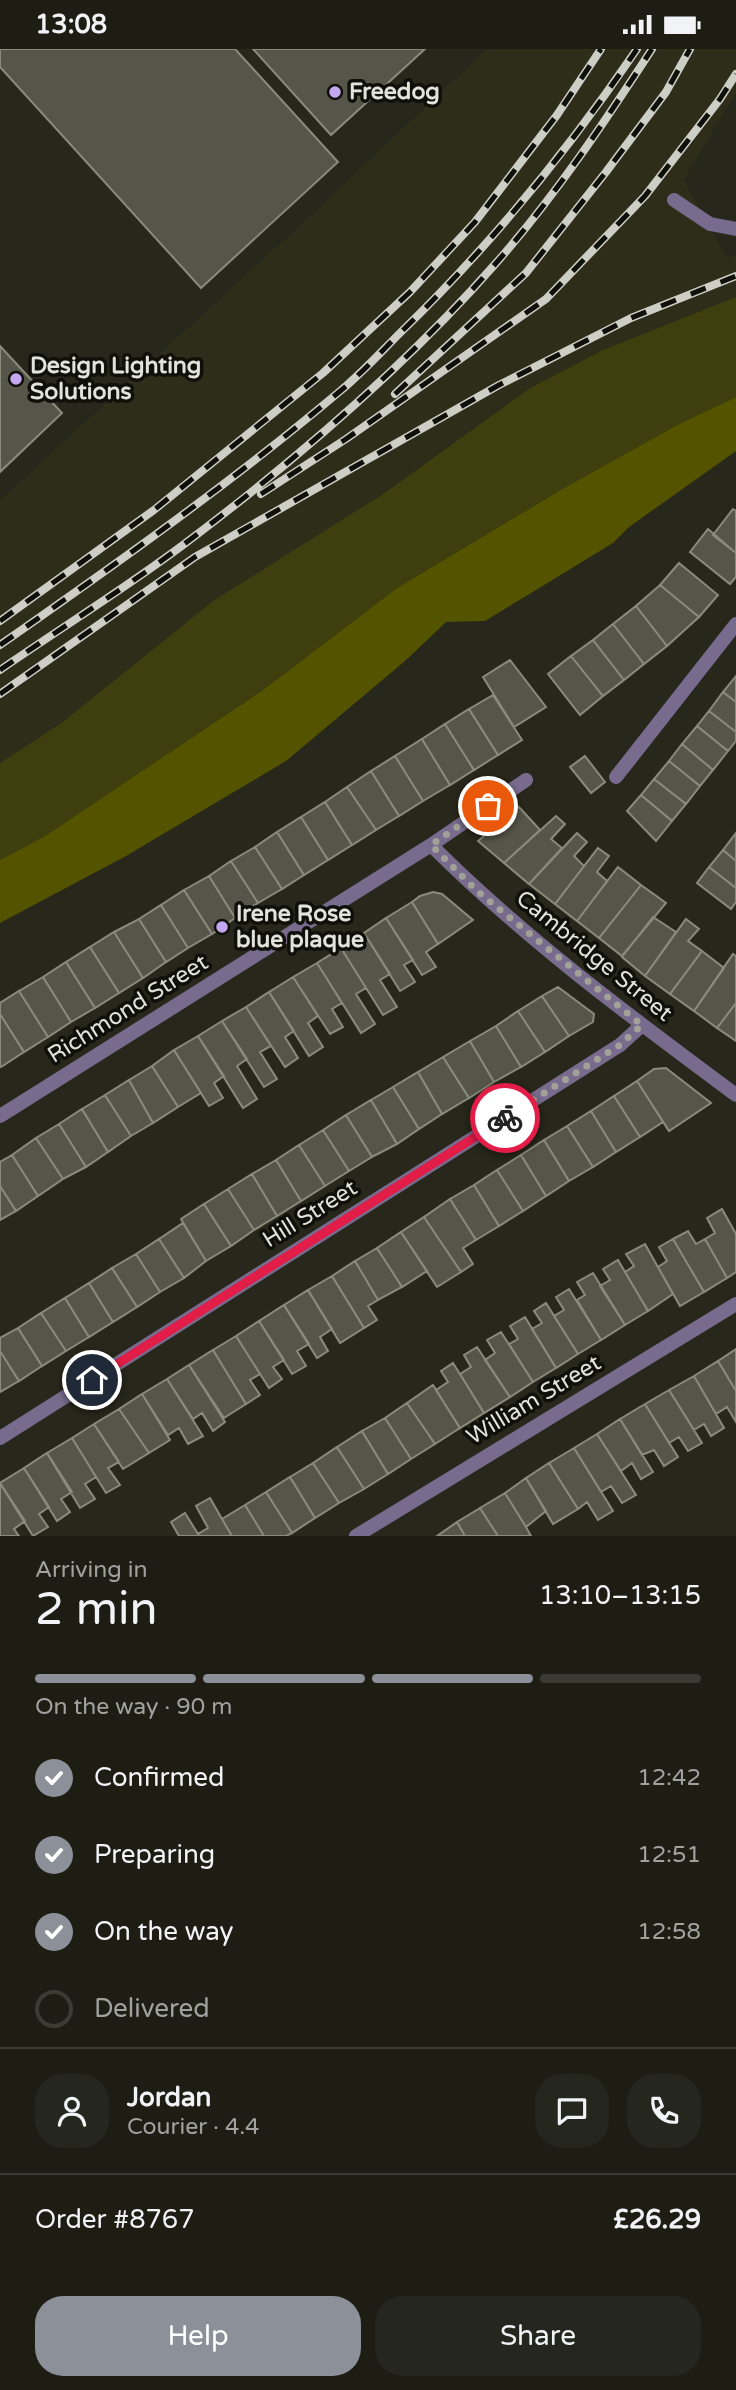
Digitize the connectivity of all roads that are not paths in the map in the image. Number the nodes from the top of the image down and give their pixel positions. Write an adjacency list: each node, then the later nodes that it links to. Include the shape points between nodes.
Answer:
1 (674, 200): 2 (street, via 710,224)
2 (736, 229)
3 (736, 624): 4 (street)
4 (616, 777)
5 (526, 780): 6 (street, Richmond Street)
6 (431, 845): 7 (street, Cambridge Street, via 477,891); 9 (street, Richmond Street)
7 (642, 1025): 8 (street, Cambridge Street); 11 (street, Hill Street, via 620,1045)
8 (736, 1095)
9 (0, 1116)
10 (736, 1304): 12 (street, William Street)
11 (0, 1438)
12 (356, 1536)

